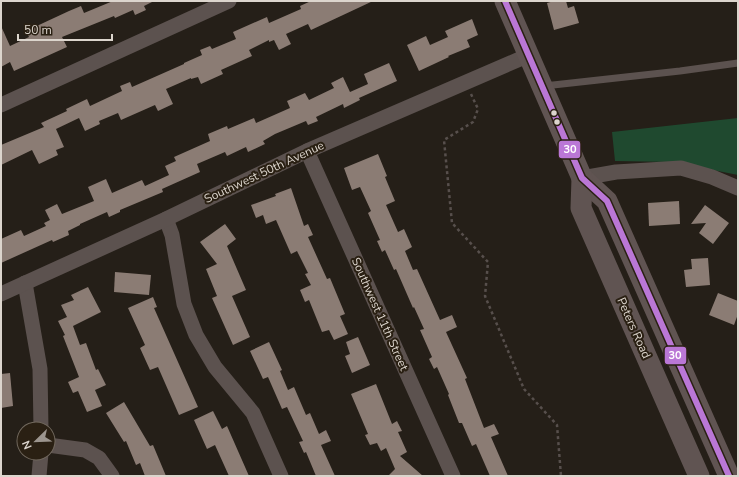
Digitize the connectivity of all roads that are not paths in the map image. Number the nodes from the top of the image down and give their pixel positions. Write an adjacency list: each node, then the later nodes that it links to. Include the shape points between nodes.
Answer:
1 (229, 1): 6 (street)
2 (504, 1): 3 (main road, Peters Road)
3 (529, 55): 5 (main road, Peters Road); 7 (street, Southwest 50th Avenue)
4 (738, 63): 5 (lane)
5 (542, 86): 8 (main road, Peters Road)
6 (1, 106)
7 (307, 151): 10 (street, Southwest 50th Avenue); 19 (street, Southwest 11th Street)
8 (582, 178): 9 (street, via 616,172 681,168); 20 (main road, Peters Road, via 582,208); 21 (main road, Peters Road, via 607,201)
9 (738, 188)
10 (166, 219): 11 (street, Southwest 50th Avenue); 18 (street, via 172,235 184,304 196,335 216,367 253,413)
11 (25, 283): 12 (street, Southwest 50th Avenue); 13 (street, via 40,368)
12 (1, 294)
13 (41, 421)
14 (56, 446): 17 (street, via 85,450 99,458)
15 (40, 461): 16 (street)
16 (39, 476)
17 (112, 476)
18 (281, 476)
19 (453, 476)
20 (699, 476)
21 (729, 476)

